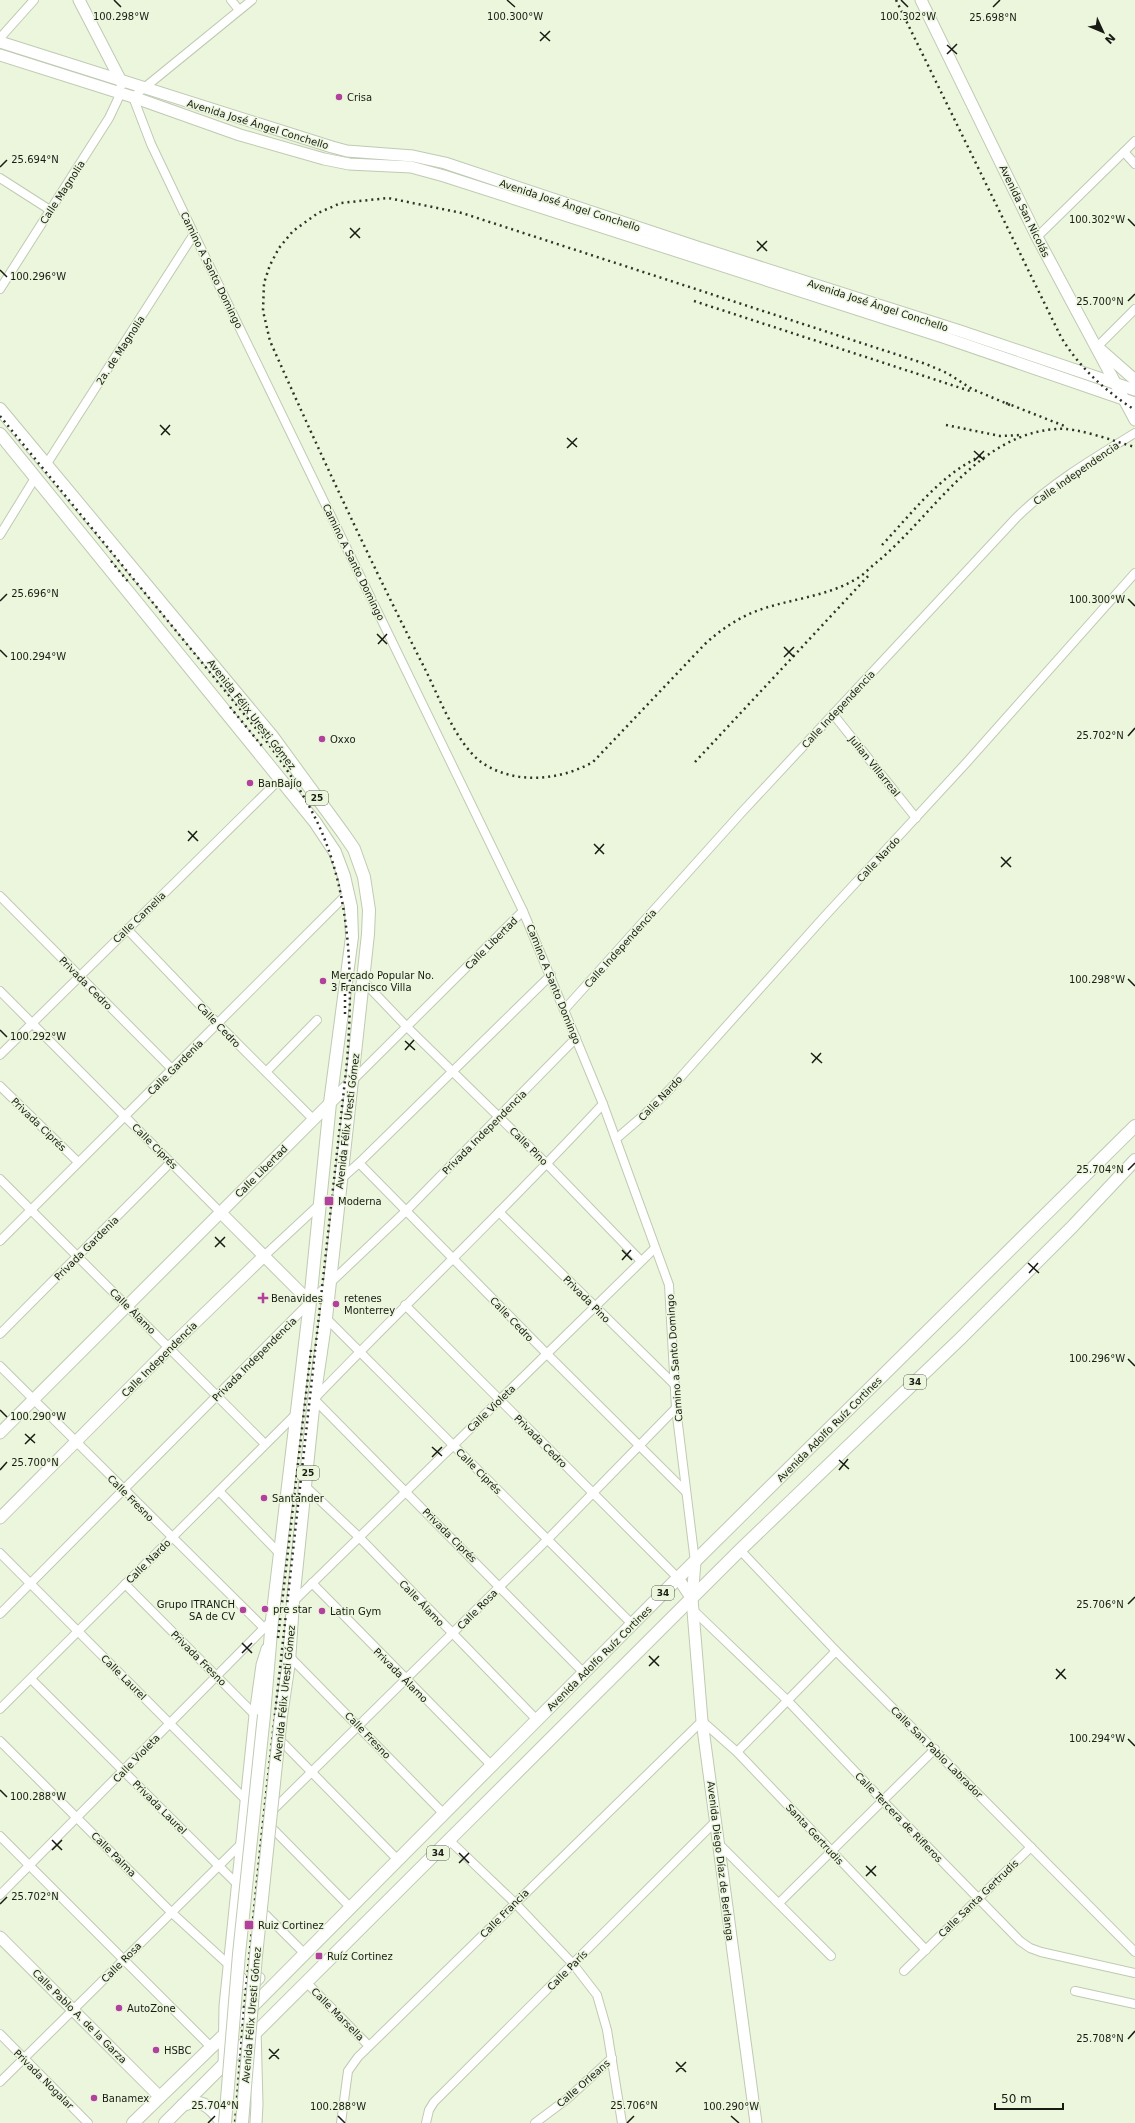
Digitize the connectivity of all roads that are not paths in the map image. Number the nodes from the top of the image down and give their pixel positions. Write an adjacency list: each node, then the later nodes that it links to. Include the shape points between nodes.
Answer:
1 (34, 0): 7 (street)
2 (79, 0): 10 (street)
3 (231, 0): 6 (street)
4 (252, 0): 6 (street)
5 (921, 0): 20 (street, Avenida San Nicolás)
6 (239, 10): 11 (street)
7 (0, 38)
8 (0, 42): 10 (street, Avenida José Ángel Conchello)
9 (0, 56): 12 (street, Avenida José Ángel Conchello)
10 (120, 81): 11 (street, Avenida José Ángel Conchello); 12 (street); 13 (street)
11 (144, 88): 13 (street); 25 (street, Avenida José Ángel Conchello, via 347,151 407,155 445,163)
12 (120, 92): 13 (street, Avenida José Ángel Conchello); 18 (street, Calle Magnolia, via 109,118)
13 (133, 97): 19 (street, Camino A Santo Domingo, via 151,144); 27 (street, Avenida José Ángel Conchello, via 240,134 324,159 349,164 411,167 444,176 921,329)
14 (1135, 141): 15 (street)
15 (1124, 152): 16 (street); 20 (street)
16 (1135, 164)
17 (0, 178): 18 (street)
18 (50, 210): 21 (street, Calle Magnolia)
19 (194, 234): 33 (street, 2a. de Magnolia); 42 (street, Camino A Santo Domingo)
20 (1038, 237): 23 (street, Avenida San Nicolás)
21 (0, 288)
22 (1135, 309): 23 (street)
23 (1097, 347): 24 (street); 25 (street, Avenida San Nicolás)
24 (1135, 380)
25 (1115, 383): 26 (street, Avenida José Ángel Conchello); 27 (street, Avenida San Nicolás)
26 (1135, 390)
27 (1124, 399): 28 (street, Avenida José Ángel Conchello); 30 (street, Avenida San Nicolás)
28 (1135, 402)
29 (0, 409): 33 (main road, Avenida Félix Uresti Gómez / 25)
30 (1135, 420)
31 (1135, 433): 37 (street, Calle Independencia, via 1032,502)
32 (0, 434): 34 (main road, Avenida Félix Uresti Gómez / 25)
33 (46, 465): 46 (main road, Avenida Félix Uresti Gómez / 25, via 272,736 354,849 368,893)
34 (35, 478): 35 (street); 38 (main road, Avenida Félix Uresti Gómez / 25)
35 (0, 535)
36 (1135, 573): 39 (street, Calle Nardo)
37 (833, 714): 39 (street, Julian Villarreal); 48 (street, Calle Independencia)
38 (279, 780): 40 (main road, Avenida Félix Uresti Gómez / 25, via 327,839 340,863); 43 (street, Calle Camelia)
39 (916, 818): 66 (street, Calle Nardo, via 662,1098)
40 (349, 892): 51 (street, Calle Gardenia); 60 (main road, Avenida Félix Uresti Gómez / 25, via 352,937)
41 (0, 896): 45 (street, Privada Cedro)
42 (523, 911): 44 (street, Camino A Santo Domingo); 52 (street, Calle Libertad)
43 (127, 929): 45 (street, Calle Camelia); 51 (street, Calle Cedro)
44 (550, 975): 48 (street, Camino A Santo Domingo); 57 (street)
45 (79, 976): 50 (street, Calle Camelia); 55 (street, Privada Cedro)
46 (364, 982): 52 (street, Calle Pino); 58 (main road, Avenida Félix Uresti Gómez / 25)
47 (0, 991): 50 (street, Calle Ciprés)
48 (564, 1010): 53 (street, Camino A Santo Domingo)
49 (317, 1020): 56 (street)
50 (32, 1023): 54 (street, Calle Camelia); 62 (street, Calle Ciprés)
51 (218, 1024): 55 (street, Calle Gardenia); 56 (street, Calle Cedro)
52 (407, 1027): 57 (street, Calle Pino); 58 (street, Calle Libertad)
53 (576, 1038): 61 (street, Camino A Santo Domingo); 63 (street, Privada Independencia)
54 (0, 1055)
55 (173, 1070): 62 (street, Calle Gardenia)
56 (266, 1072): 64 (street, Calle Cedro)
57 (453, 1072): 63 (street, Calle Pino); 70 (street)
58 (351, 1082): 60 (street, Calle Libertad); 73 (main road, Avenida Félix Uresti Gómez / 25)
59 (0, 1086): 68 (street, Privada Ciprés)
60 (330, 1103): 64 (street, Calle Libertad); 74 (main road, Avenida Félix Uresti Gómez / 25)
61 (603, 1104): 66 (street, Camino A Santo Domingo); 71 (street)
62 (126, 1117): 68 (street, Calle Gardenia); 69 (street, Calle Ciprés)
63 (499, 1117): 71 (street, Calle Pino); 76 (street, Privada Independencia)
64 (313, 1119): 77 (street, Calle Libertad)
65 (1135, 1126): 121 (main road, Avenida Adolfo Ruíz Cortines / 34)
66 (616, 1139): 80 (street, Camino a Santo Domingo)
67 (1135, 1160): 118 (main road, 34, via 1072,1227 966,1332)
68 (78, 1162): 75 (street, Calle Gardenia)
69 (171, 1162): 77 (street, Calle Ciprés); 81 (street, Privada Gardenia)
70 (359, 1162): 73 (street); 76 (street, Calle Cedro)
71 (547, 1164): 78 (street); 84 (street, Calle Pino)
72 (0, 1179): 75 (street, Calle Álamo)
73 (340, 1180): 85 (main road, Avenida Félix Uresti Gómez / 25)
74 (321, 1203): 82 (street, Calle Independencia); 86 (main road, Avenida Félix Uresti Gómez / 25)
75 (31, 1210): 79 (street, Calle Gardenia); 81 (street, Calle Álamo)
76 (406, 1210): 83 (street, Calle Cedro); 85 (street, Privada Independencia)
77 (220, 1212): 82 (street, Calle Ciprés); 87 (street, Calle Libertad)
78 (499, 1212): 83 (street); 89 (street, Privada Pino)
79 (0, 1241)
80 (655, 1248): 84 (street, Calle Violeta); 96 (street, Camino a Santo Domingo, via 669,1285)
81 (78, 1256): 87 (street, Calle Álamo); 91 (street, Privada Gardenia)
82 (264, 1256): 86 (street, Calle Ciprés); 92 (street, Calle Independencia)
83 (453, 1257): 88 (street); 94 (street, Calle Cedro)
84 (641, 1261): 89 (street, Calle Violeta)
85 (329, 1284): 86 (street, Privada Independencia); 90 (main road, Avenida Félix Uresti Gómez / 25)
86 (310, 1302): 97 (street, Privada Independencia); 102 (main road, Avenida Félix Uresti Gómez / 25)
87 (127, 1305): 92 (street, Calle Álamo); 98 (street, Calle Libertad)
88 (405, 1305): 93 (street); 100 (street, Privada Cedro)
89 (595, 1307): 94 (street, Calle Violeta); 96 (street, Privada Pino)
90 (326, 1318): 93 (street, Calle Ciprés); 99 (main road, Avenida Félix Uresti Gómez / 25)
91 (0, 1334)
92 (169, 1348): 97 (street, Calle Álamo); 104 (street, Calle Independencia)
93 (360, 1351): 99 (street); 106 (street, Calle Ciprés)
94 (547, 1354): 100 (street, Calle Violeta); 107 (street, Calle Cedro)
95 (0, 1366): 98 (street, Calle Fresno)
96 (675, 1385): 101 (street, Camino a Santo Domingo)
97 (217, 1397): 105 (street, Calle Álamo); 109 (street, Privada Independencia)
98 (33, 1399): 103 (street, Calle Libertad); 104 (street, Calle Fresno)
99 (314, 1399): 108 (main road, Avenida Félix Uresti Gómez / 25); 111 (street, Privada Ciprés)
100 (499, 1400): 106 (street, Calle Violeta); 113 (street, Privada Cedro)
101 (676, 1408): 107 (street, Calle Rosa); 112 (street, Camino a Santo Domingo)
102 (296, 1414): 105 (street, Calle Nardo); 120 (main road, Avenida Félix Uresti Gómez / 25)
103 (0, 1433)
104 (76, 1442): 109 (street, Calle Fresno); 114 (street, Calle Independencia)
105 (265, 1444): 110 (street, Calle Nardo)
106 (452, 1445): 111 (street, Calle Violeta); 117 (street, Calle Ciprés)
107 (640, 1446): 112 (street, Calle Cedro); 113 (street, Calle Rosa)
108 (306, 1487): 115 (street, Calle Álamo); 127 (main road, Avenida Félix Uresti Gómez / 25)
109 (123, 1490): 116 (street, Calle Fresno); 124 (street, Privada Independencia)
110 (219, 1490): 116 (street, Calle Nardo); 120 (street)
111 (406, 1491): 115 (street, Calle Violeta); 126 (street, Privada Ciprés)
112 (686, 1492): 121 (street, Camino a Santo Domingo)
113 (593, 1493): 117 (street, Calle Rosa); 122 (street, Privada Cedro)
114 (0, 1518)
115 (359, 1537): 123 (street, Calle Violeta); 133 (street, Calle Álamo)
116 (172, 1538): 125 (street, Calle Nardo); 130 (street, Calle Fresno)
117 (547, 1540): 126 (street, Calle Rosa); 131 (street, Calle Ciprés)
118 (740, 1550): 128 (main road, 34); 134 (street, Calle San Pablo Labrador)
119 (0, 1553): 124 (street, Calle Laurel)
120 (279, 1553): 130 (main road, Avenida Félix Uresti Gómez / 25)
121 (694, 1562): 122 (main road, Avenida Adolfo Ruíz Cortines / 34); 128 (street, Avenida Diego Díaz de Berlanga)
122 (678, 1578): 128 (street, Avenida Diego Díaz de Berlanga); 131 (main road, Avenida Adolfo Ruíz Cortines / 34)
123 (312, 1583): 127 (street, Calle Violeta); 139 (street, Privada Álamo)
124 (30, 1584): 129 (street, Privada Independencia); 132 (street, Calle Laurel)
125 (125, 1584): 132 (street, Calle Nardo); 137 (street, Privada Fresno)
126 (500, 1586): 133 (street, Calle Rosa); 136 (street, Privada Ciprés)
127 (293, 1602): 135 (main road, Avenida Félix Uresti Gómez / 25)
128 (692, 1604): 140 (street, Calle Tercera de Rifleros); 144 (street, Avenida Diego Díaz de Berlanga); 163 (main road, 34)
129 (0, 1614)
130 (268, 1624): 137 (street, Calle Violeta); 142 (main road, Avenida Félix Uresti Gómez / 25, via 269,1644)
131 (633, 1625): 136 (main road, Avenida Adolfo Ruíz Cortines / 34)
132 (78, 1632): 138 (street, Calle Nardo); 145 (street, Calle Laurel)
133 (452, 1634): 139 (street, Calle Rosa); 143 (street, Calle Álamo)
134 (836, 1651): 140 (street); 149 (street, Calle San Pablo Labrador)
135 (290, 1659): 146 (street, Calle Fresno); 148 (street, via 292,1680); 211 (main road, Avenida Félix Uresti Gómez / 25, bridge, via 281,1716 256,1956)
136 (584, 1673): 143 (main road, Avenida Adolfo Ruíz Cortines / 34)
137 (218, 1676): 142 (street, Privada Fresno); 145 (street, Calle Violeta)
138 (31, 1679): 141 (street, Calle Nardo); 152 (street, Privada Laurel)
139 (405, 1679): 146 (street, Calle Rosa); 151 (street, Privada Álamo)
140 (788, 1701): 150 (street); 155 (street, Calle Tercera de Rifleros)
141 (0, 1709)
142 (260, 1715): 154 (street); 207 (main road, Avenida Félix Uresti Gómez / 25, bridge)
143 (538, 1720): 151 (main road, Avenida Adolfo Ruíz Cortines / 34)
144 (702, 1721): 150 (street, Santa Gertrudis); 159 (street, Avenida Diego Díaz de Berlanga); 173 (street, Calle Francia)
145 (170, 1723): 152 (street, Calle Violeta); 154 (street, Calle Laurel)
146 (359, 1726): 153 (street, Calle Rosa); 157 (street, Calle Fresno)
147 (0, 1742): 158 (street, Calle Palma)
148 (283, 1743): 153 (street); 156 (street)
149 (935, 1749): 155 (street); 165 (street, Calle San Pablo Labrador)
150 (737, 1752): 166 (street, Santa Gertrudis)
151 (492, 1766): 157 (main road, Avenida Adolfo Ruíz Cortines / 34)
152 (124, 1771): 158 (street, Calle Violeta); 168 (street, Privada Laurel)
153 (312, 1773): 156 (street, Calle Rosa); 167 (street)
154 (247, 1801): 162 (street)
155 (883, 1801): 166 (street); 172 (street, Calle Tercera de Rifleros)
156 (275, 1808): 160 (street)
157 (444, 1814): 167 (main road, Avenida Adolfo Ruíz Cortines / 34)
158 (78, 1818): 169 (street, Calle Violeta); 176 (street, Calle Palma)
159 (716, 1820): 164 (street, Avenida Diego Díaz de Berlanga); 184 (street, Calle París)
160 (273, 1829): 175 (street); 177 (street)
161 (0, 1836): 169 (street)
162 (243, 1842): 168 (street, Calle Rosa); 170 (street)
163 (450, 1842): 173 (street); 189 (main road, 34)
164 (718, 1843): 174 (street); 217 (street, Avenida Diego Díaz de Berlanga)
165 (1030, 1847): 172 (street, Calle Santa Gertrudis); 180 (street, Calle San Pablo Labrador)
166 (831, 1852): 174 (street); 179 (street, Santa Gertrudis)
167 (398, 1860): 175 (main road, Avenida Adolfo Ruíz Cortines / 34)
168 (217, 1865): 170 (street, Privada Laurel); 176 (street, Calle Rosa)
169 (30, 1866): 171 (street, Calle Violeta); 183 (street)
170 (238, 1886): 185 (street)
171 (0, 1895)
172 (978, 1898): 179 (street, Calle Santa Gertrudis); 187 (street, Calle Tercera de Rifleros, via 1030,1948)
173 (514, 1903): 184 (street); 197 (street, Calle Francia)
174 (779, 1903): 182 (street)
175 (350, 1907): 181 (main road, Avenida Adolfo Ruíz Cortines / 34)
176 (171, 1912): 183 (street, Calle Rosa); 185 (street, Calle Palma)
177 (266, 1915): 181 (street); 188 (street)
178 (0, 1936): 193 (street, Calle Pablo A. de la Garza)
179 (926, 1950): 186 (street, Calle Santa Gertrudis)
180 (1135, 1952)
181 (304, 1953): 191 (main road, Avenida Adolfo Ruíz Cortines / 34)
182 (831, 1956)
183 (123, 1959): 193 (street, Calle Rosa); 198 (street)
184 (573, 1964): 200 (street, via 597,1995); 214 (street, Calle París, via 434,2102)
185 (229, 1965): 188 (street, via 246,1984 254,1983); 196 (street)
186 (904, 1971)
187 (1135, 1974)
188 (260, 1977): 191 (street)
189 (307, 1983): 194 (main road, 34); 197 (street, Calle Marsella)
190 (1075, 1991): 192 (street)
191 (257, 2001): 194 (street); 196 (main road, Avenida Adolfo Ruíz Cortines / 34)
192 (1135, 2004)
193 (73, 2009): 199 (street, Calle Rosa); 203 (street, Calle Pablo A. de la Garza)
194 (255, 2033): 201 (main road, 34); 205 (street)
195 (0, 2034): 199 (street, Privada Nogalar)
196 (225, 2034): 198 (main road, Avenida Adolfo Ruíz Cortines / 34); 201 (street)
197 (369, 2046): 213 (street, Calle Francia, via 351,2064 348,2071)
198 (211, 2047): 203 (main road, Avenida Adolfo Ruíz Cortines / 34)
199 (24, 2058): 202 (street, Calle Rosa); 208 (street, Privada Nogalar)
200 (612, 2058): 215 (street, Calle Orleans, via 567,2099); 216 (street)
201 (224, 2062): 204 (street); 206 (main road, 34)
202 (0, 2082)
203 (160, 2097): 209 (main road, Avenida Adolfo Ruíz Cortines / 34)
204 (222, 2097): 205 (street, via 232,2091 244,2091 250,2094); 207 (street)
205 (257, 2104): 212 (street)
206 (183, 2105): 207 (main road, via 195,2102 207,2105); 210 (main road, 34)
207 (221, 2122)
208 (88, 2123)
209 (133, 2123)
210 (165, 2123)
211 (242, 2123)
212 (256, 2123)
213 (341, 2123)
214 (426, 2123)
215 (535, 2123)
216 (622, 2123)
217 (756, 2123)

